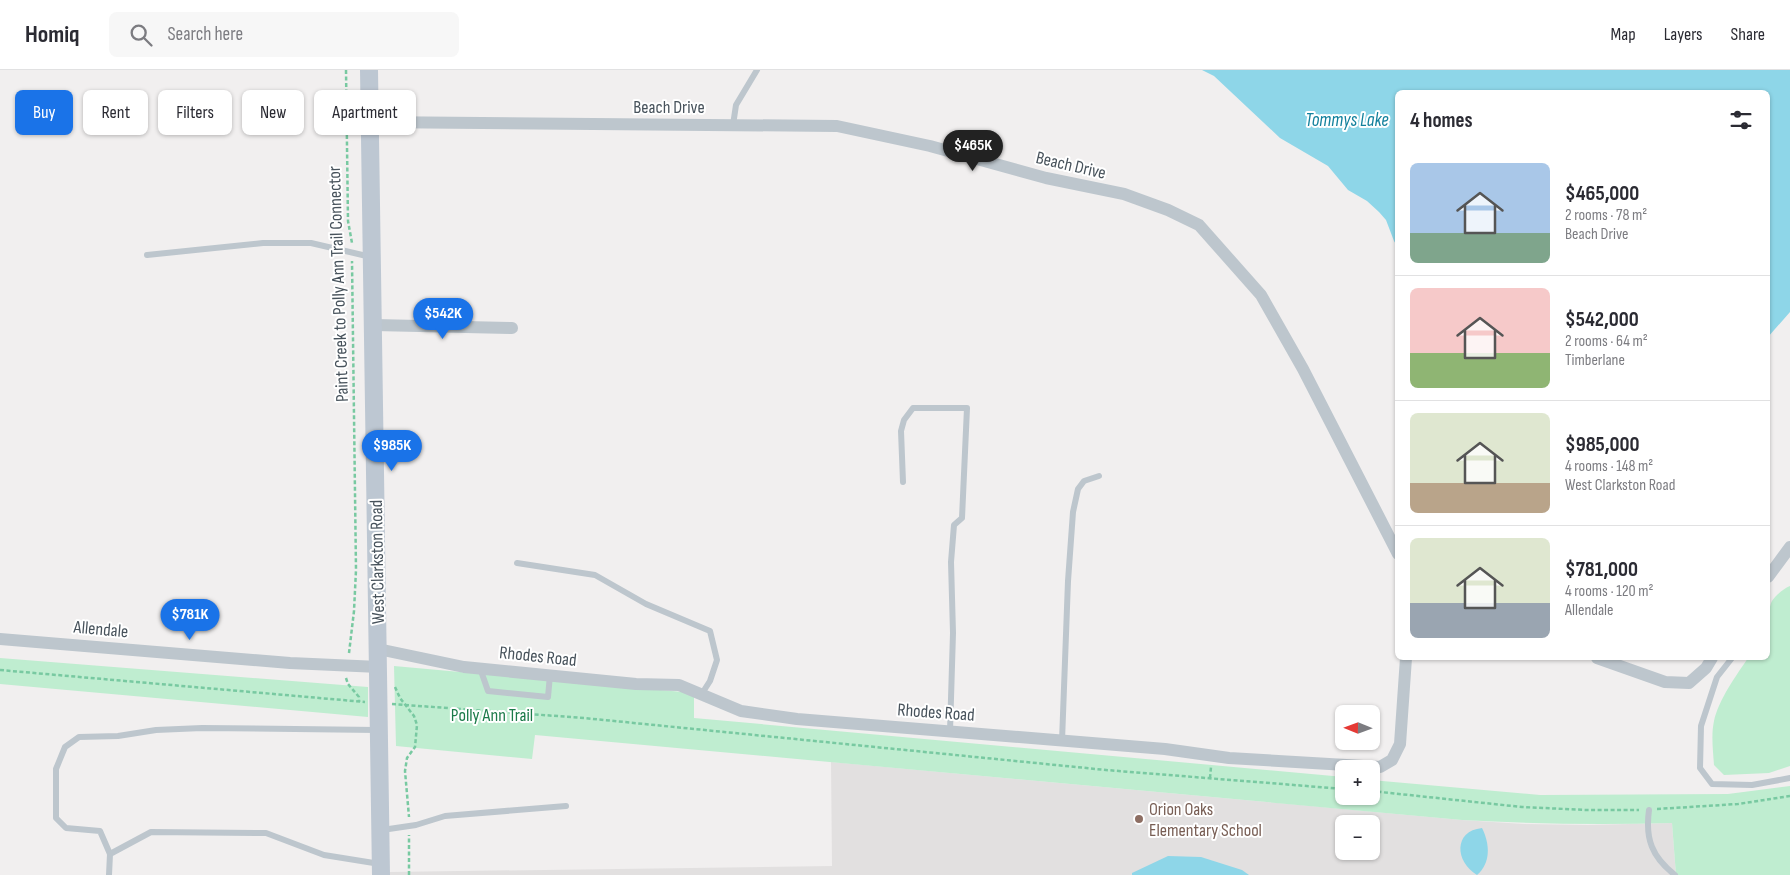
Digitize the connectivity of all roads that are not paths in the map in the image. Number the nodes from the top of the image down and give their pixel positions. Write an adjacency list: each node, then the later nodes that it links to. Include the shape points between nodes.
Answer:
1 (369, 70): 3 (main road, West Clarkston Road)
2 (757, 70): 5 (lane, via 736,105)
3 (369, 90)
4 (416, 122): 5 (street, Beach Drive)
5 (733, 125): 14 (street, Beach Drive, via 837,126 1124,194 1198,225 1261,295)
6 (369, 135): 8 (main road, West Clarkston Road)
7 (147, 255): 8 (lane, via 263,243 311,243)
8 (372, 257): 9 (main road, West Clarkston Road)
9 (374, 325): 10 (street); 18 (main road, West Clarkston Road)
10 (512, 328)
11 (1099, 476): 29 (lane, via 1084,481 1078,489 1073,512)
12 (903, 482): 28 (lane, via 901,431 904,420 914,408 967,408 962,518 954,525 951,562)
13 (1790, 547): 16 (street)
14 (1395, 548)
15 (517, 563): 26 (lane, via 595,576 646,604 710,631 717,660)
16 (1770, 574)
17 (0, 638): 23 (street, Allendale, via 290,663)
18 (378, 649): 23 (main road, West Clarkston Road); 24 (street, Rhodes Road)
19 (1406, 660): 29 (street, Rhodes Road, via 1400,744 1392,760 1380,767 1229,758)
20 (1603, 660): 21 (street, via 1665,682 1689,683)
21 (1711, 660)
22 (1730, 660): 30 (lane, via 1717,677 1701,726 1700,768 1712,784 1752,785)
23 (378, 667): 27 (main road, West Clarkston Road)
24 (480, 668): 25 (street, Rhodes Road); 25 (lane, via 488,691 531,696 548,697)
25 (550, 675): 26 (street, Rhodes Road, via 678,685)
26 (701, 695): 28 (street, Rhodes Road, via 742,711 797,719)
27 (378, 730): 33 (main road, West Clarkston Road); 34 (lane, via 202,728 79,737 65,747 56,768 56,818 66,828 100,832)
28 (950, 731): 29 (street, Rhodes Road)
29 (1062, 740)
30 (1790, 778)
31 (566, 806): 33 (lane, via 446,816)
32 (1649, 810): 37 (lane, via 1646,827 1650,844 1661,864)
33 (381, 830): 35 (main road, West Clarkston Road)
34 (110, 854): 35 (lane, via 151,832 266,832 324,855); 36 (lane)
35 (381, 870)
36 (109, 875)
37 (1675, 875)

